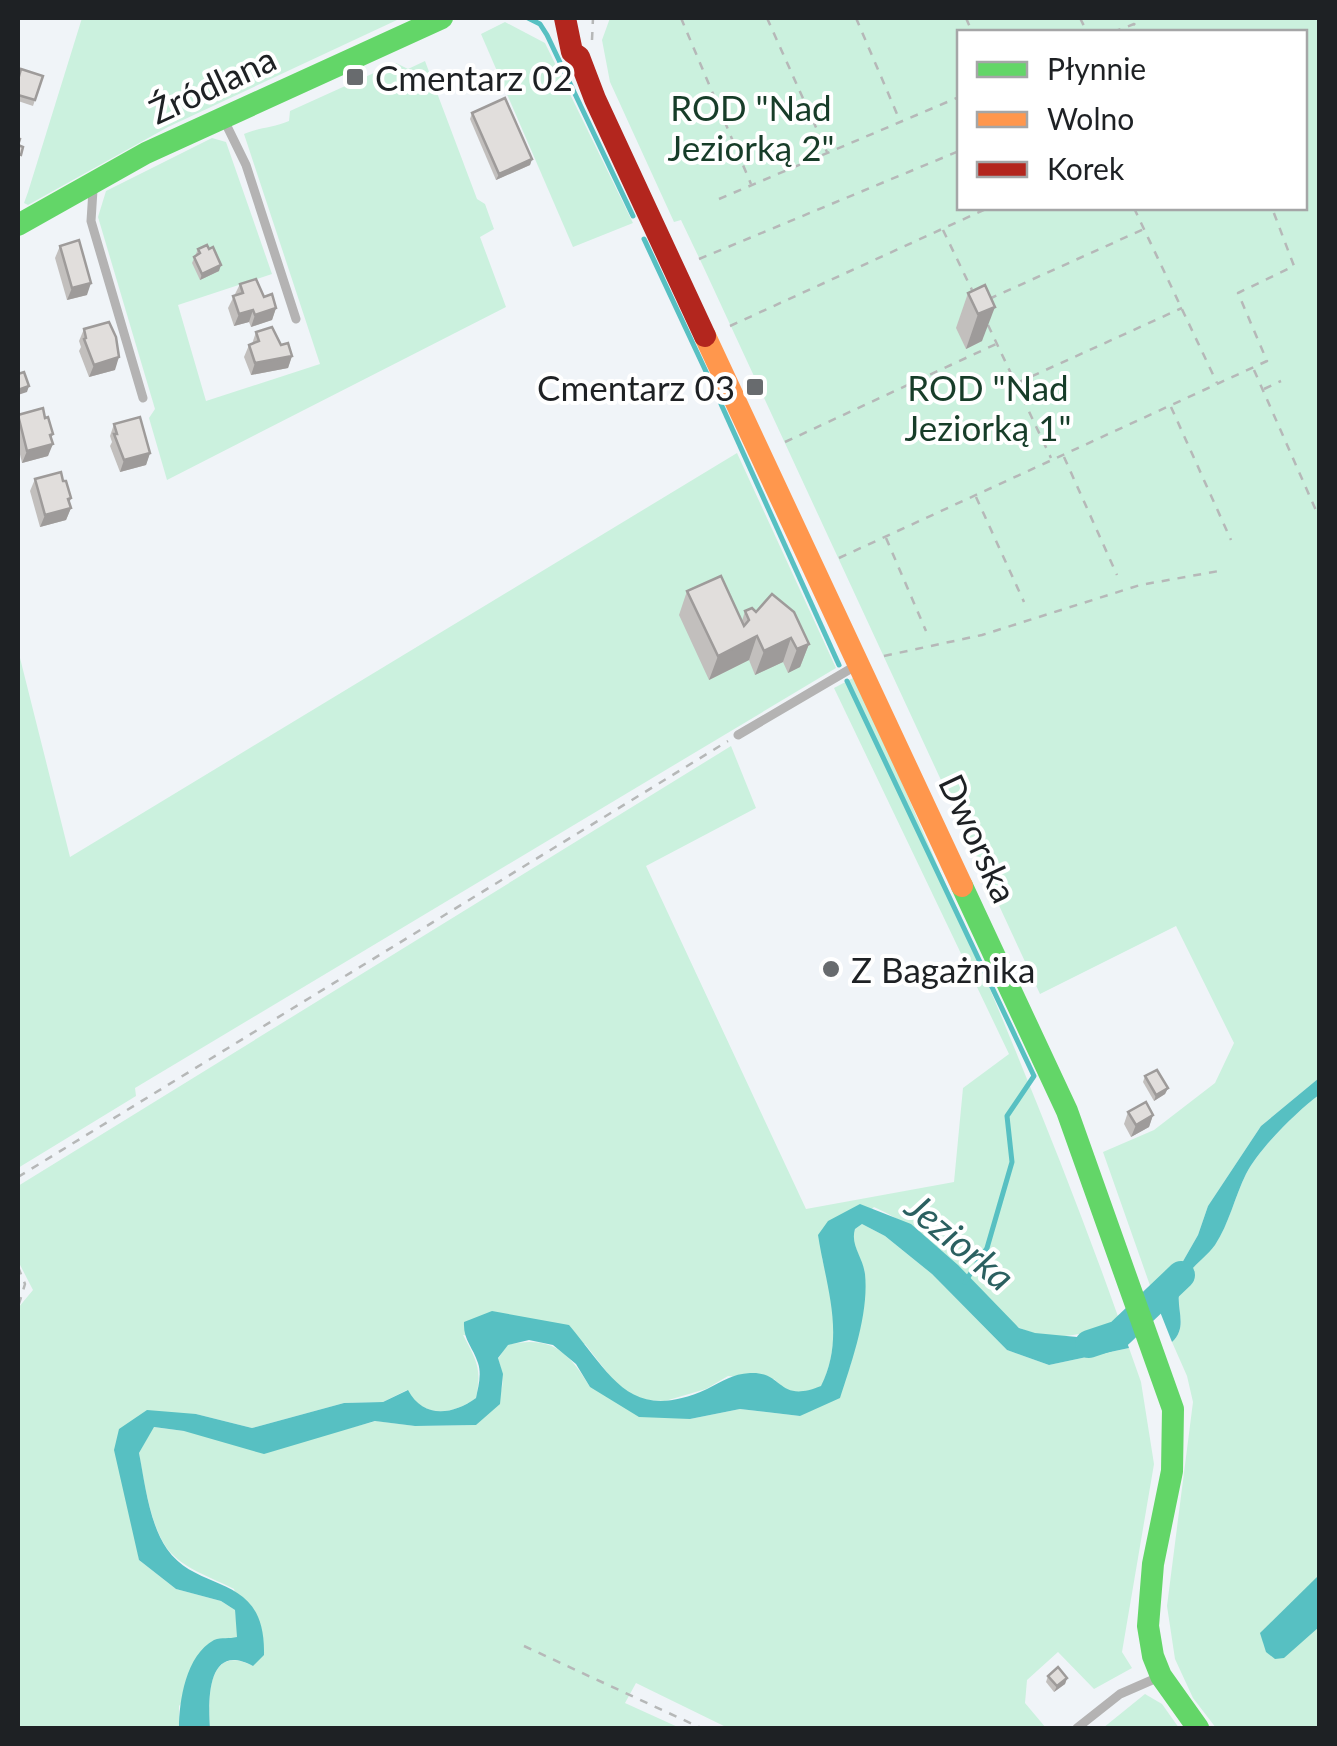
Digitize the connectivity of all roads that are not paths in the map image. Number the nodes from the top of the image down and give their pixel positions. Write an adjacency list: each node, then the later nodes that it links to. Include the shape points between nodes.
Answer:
1 (442, 18): 5 (street, Źródlana)
2 (565, 18): 4 (street, Dworska)
3 (583, 18): 4 (street, Dworska)
4 (579, 57): 10 (street, Dworska)
5 (222, 116): 6 (street, Źródlana); 8 (lane, via 246,164)
6 (94, 182): 7 (street, Źródlana); 9 (lane, via 91,221)
7 (18, 225)
8 (296, 320)
9 (143, 398)
10 (860, 664): 11 (lane); 12 (street, Dworska, via 1060,1095 1161,1372 1176,1429 1149,1618)
11 (738, 735)
12 (1161, 1676): 13 (lane, via 1120,1694); 14 (street, Dworska)
13 (1077, 1728)
14 (1198, 1728)

